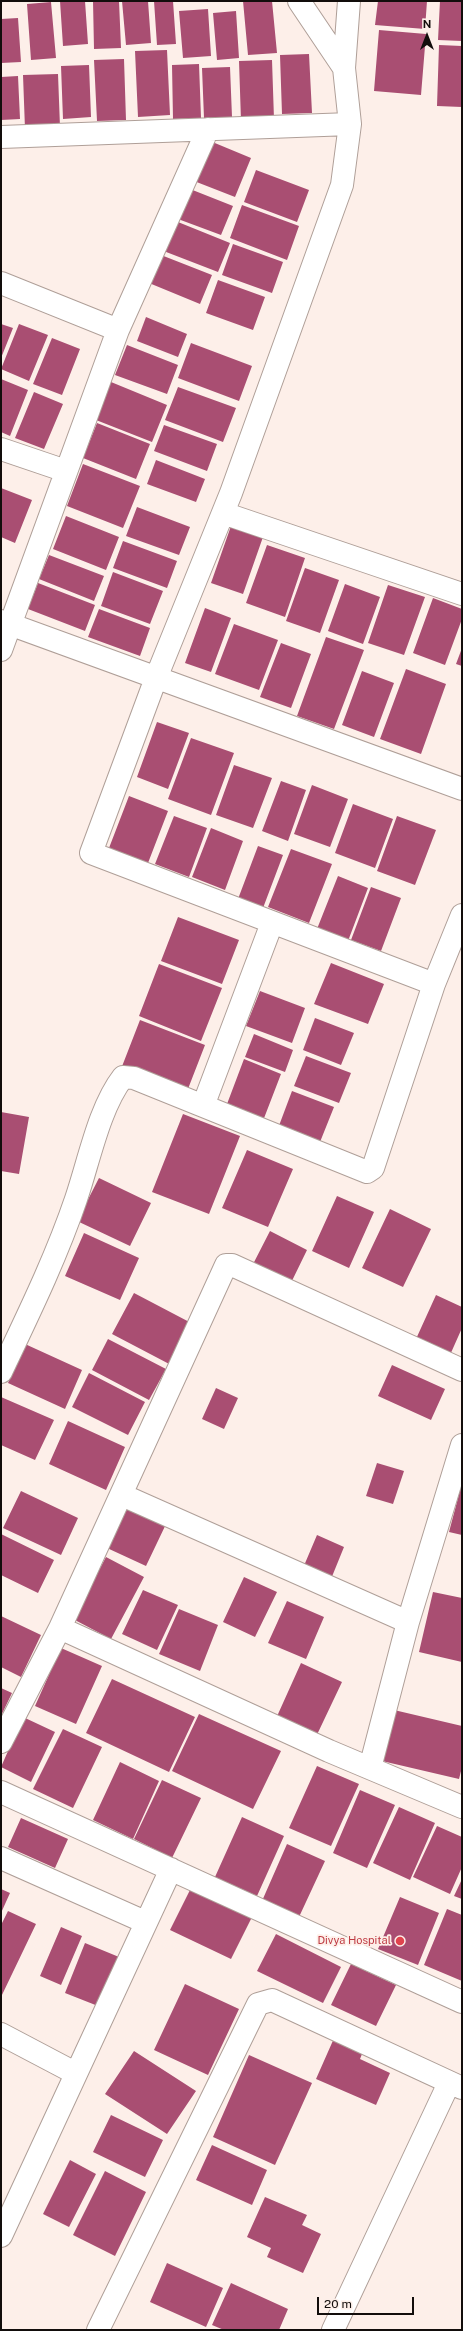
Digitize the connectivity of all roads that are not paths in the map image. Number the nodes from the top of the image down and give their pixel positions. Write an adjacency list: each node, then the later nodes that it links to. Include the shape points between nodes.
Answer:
1 (299, 1): 3 (street)
2 (349, 1): 3 (street)
3 (344, 68): 4 (street)
4 (350, 124): 5 (street); 11 (street, via 342,185)
5 (208, 129): 6 (street); 8 (street)
6 (1, 137)
7 (1, 283): 8 (street)
8 (118, 330): 10 (street)
9 (1, 448): 10 (street)
10 (66, 471): 13 (street)
11 (223, 513): 12 (street); 15 (street)
12 (462, 594)
13 (5, 623): 14 (street); 15 (street)
14 (1, 650)
15 (156, 678): 16 (street); 18 (street, via 91,853)
16 (462, 788)
17 (462, 915): 19 (street)
18 (272, 923): 19 (street); 20 (street)
19 (434, 984): 20 (street, via 370,1171)
20 (203, 1106): 22 (street, via 134,1078 123,1077 114,1088 90,1152 76,1200)
21 (462, 1370): 24 (street, via 232,1265 226,1265)
22 (1, 1372)
23 (462, 1445): 25 (street)
24 (122, 1495): 25 (street); 26 (street)
25 (408, 1622): 28 (street)
26 (60, 1628): 27 (street); 28 (street)
27 (1, 1742)
28 (370, 1768): 30 (street)
29 (1, 1792): 32 (street)
30 (462, 1807)
31 (1, 1858): 33 (street)
32 (171, 1869): 33 (street); 34 (street)
33 (146, 1922): 36 (street)
34 (462, 2002)
35 (1, 2034): 36 (street)
36 (76, 2074): 38 (street)
37 (456, 2085): 39 (street, via 272,2000 258,2004); 40 (street)
38 (1, 2236)
39 (98, 2330)
40 (333, 2330)

